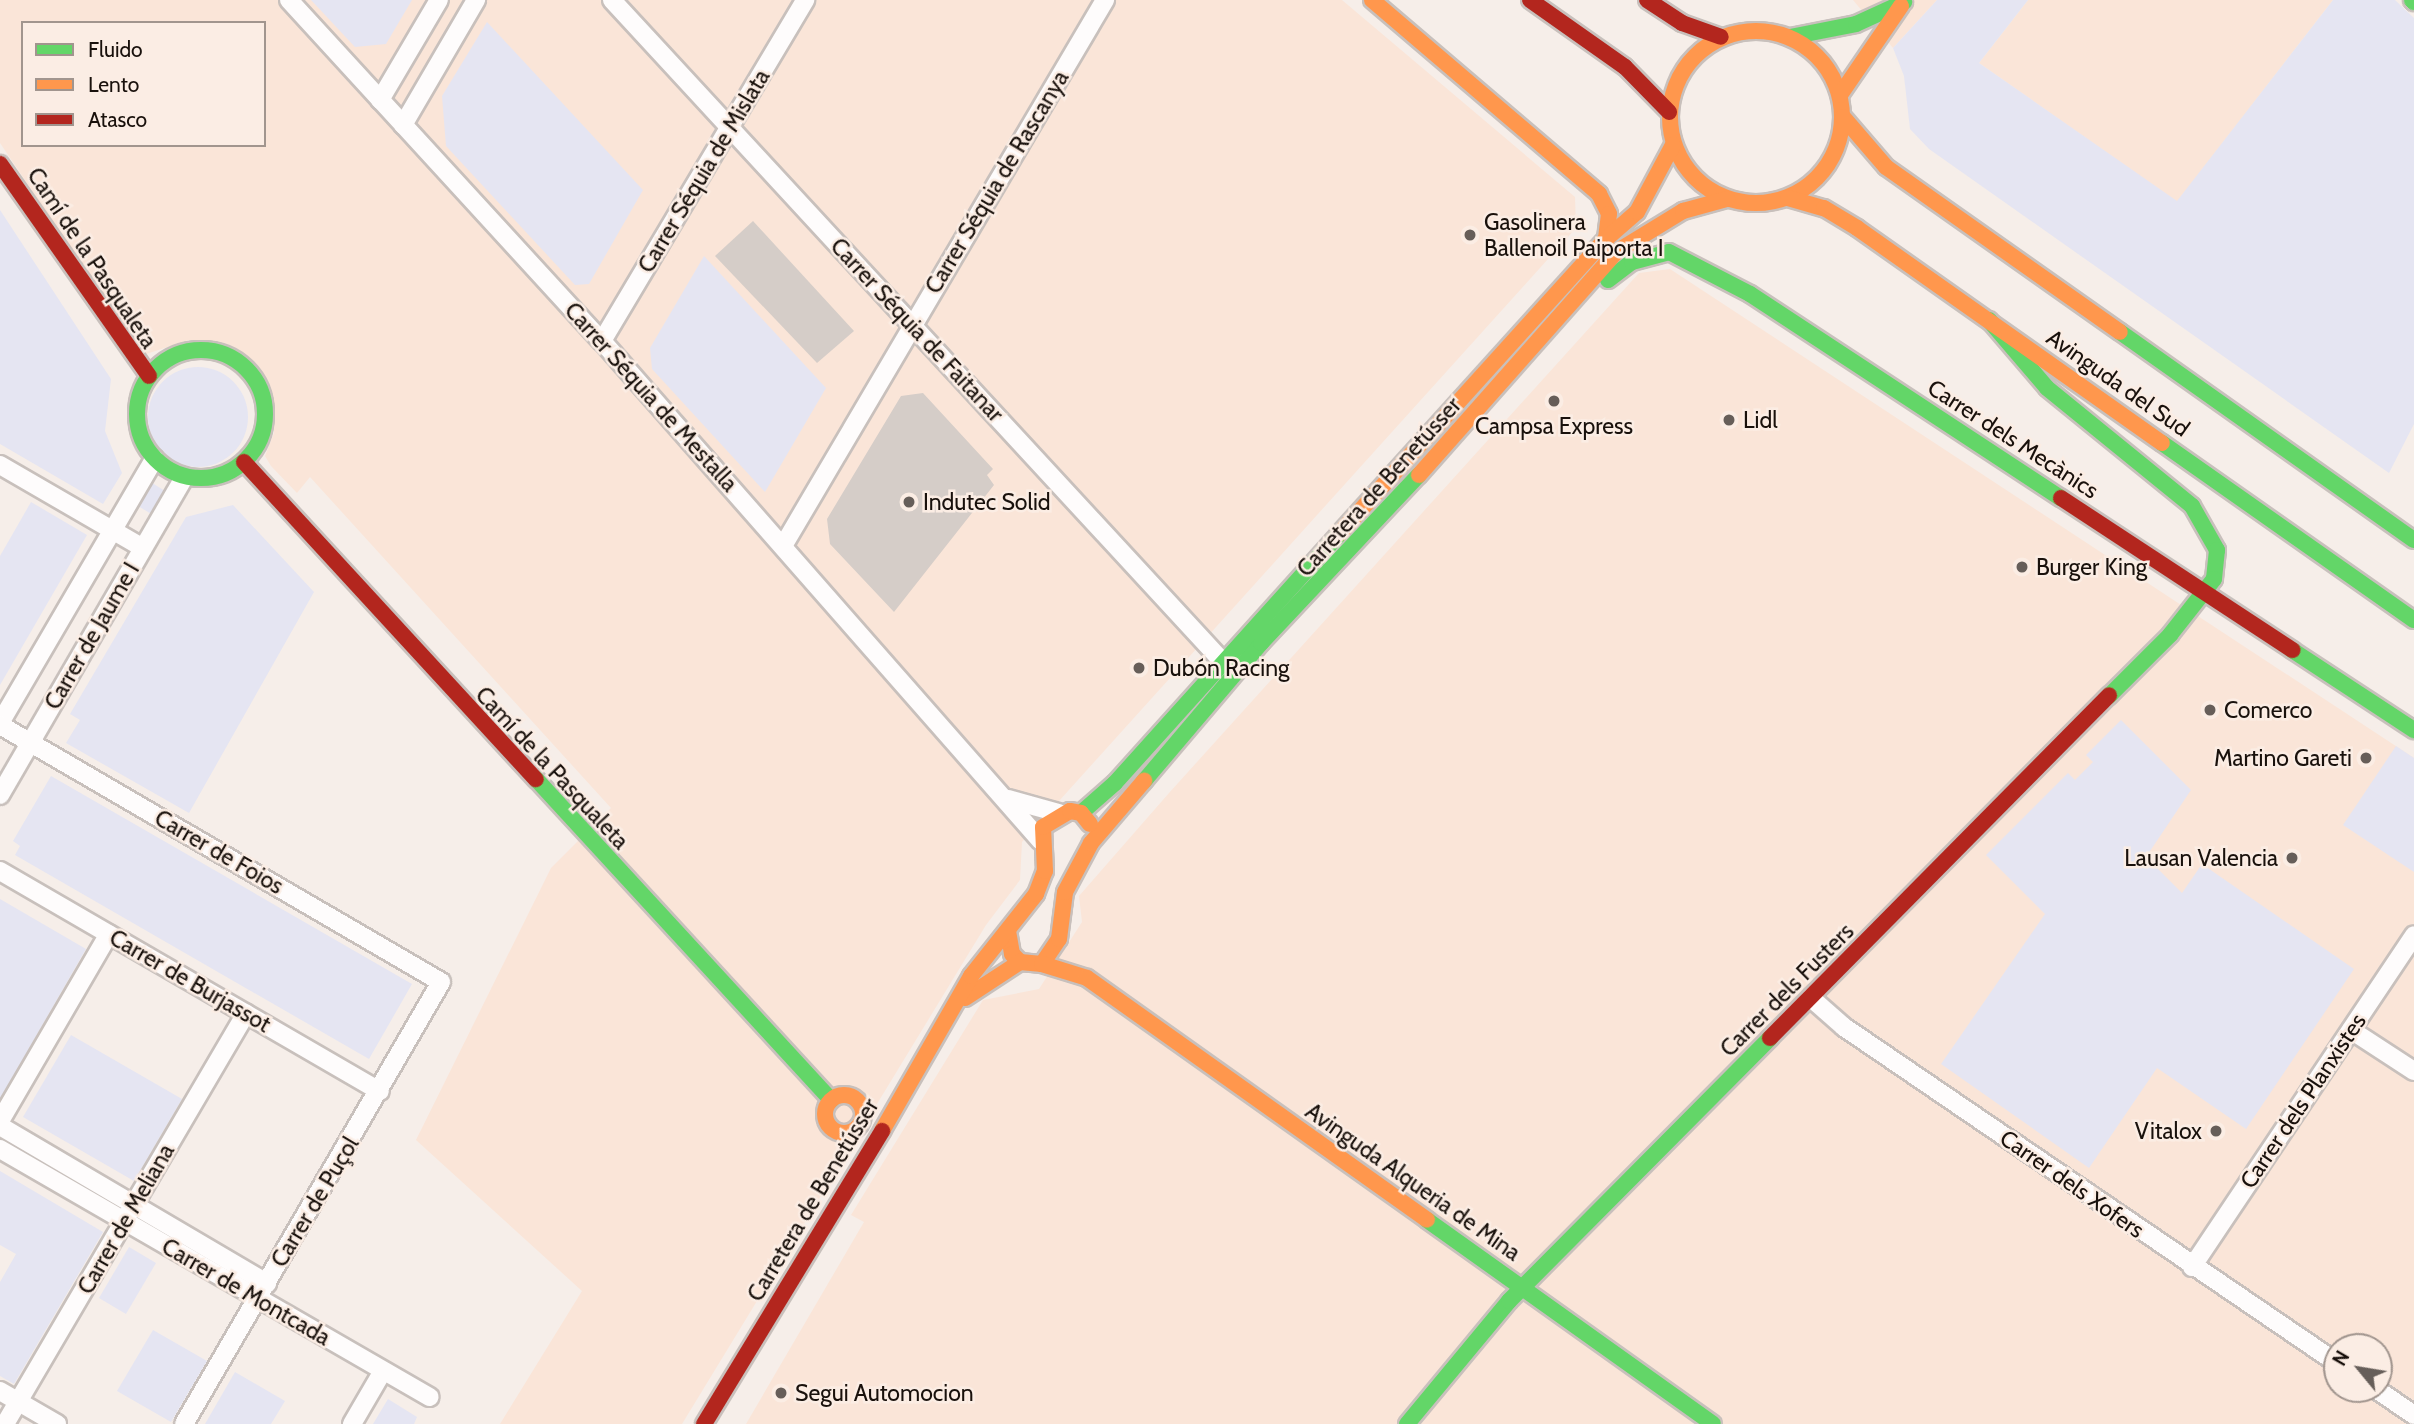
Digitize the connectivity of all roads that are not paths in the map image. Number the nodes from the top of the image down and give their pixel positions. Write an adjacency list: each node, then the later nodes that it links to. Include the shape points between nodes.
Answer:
1 (289, 0): 14 (street, Carrer Séquia de Mestalla)
2 (439, 0): 14 (street)
3 (476, 0): 17 (street)
4 (612, 0): 18 (street, Carrer Séquia de Faitanar)
5 (805, 0): 18 (street, Carrer Séquia de Mislata)
6 (1105, 0): 26 (street, Carrer Séquia de Rascanya)
7 (1372, 0): 23 (street, via 1599,194 1609,214)
8 (1530, 0): 15 (street, via 1625,67)
9 (1647, 0): 11 (street, via 1682,23)
10 (1905, 1): 12 (street, via 1856,24); 13 (street)
11 (1721, 37): 12 (street, via 1744,31); 15 (street, via 1685,67)
12 (1790, 37): 13 (street, via 1813,51)
13 (1840, 95): 16 (street)
14 (380, 100): 17 (street, Carrer Séquia de Mestalla)
15 (1669, 112): 19 (street)
16 (1843, 117): 21 (street, via 1828,166); 35 (street, Avinguda del Sud, via 1886,167)
17 (403, 125): 27 (street, Carrer Séquia de Mestalla)
18 (730, 128): 26 (street, Carrer Séquia de Faitanar); 27 (street, Carrer Séquia de Mislata)
19 (1673, 145): 22 (street, via 1695,178); 23 (street, Carretera de Benetússer, via 1643,204)
20 (0, 164): 28 (street, Camí de la Pasqualeta)
21 (1788, 198): 22 (street, via 1768,203); 25 (street, Avinguda del Sud, via 1848,222)
22 (1727, 199): 24 (street, Carretera de Benetússer, via 1683,211 1653,227 1616,253)
23 (1606, 239): 41 (street, Carretera de Benetússer)
24 (1579, 299): 38 (street, Carrer dels Mecànics, via 1632,261 1657,253 1679,254); 50 (street, Carretera de Benetússer, via 1320,586 1261,643)
25 (1989, 320): 34 (street, via 2047,388 2172,488); 40 (street, Avinguda del Sud)
26 (913, 326): 36 (street, Carrer Séquia de Rascanya); 41 (street, Carrer Séquia de Faitanar)
27 (602, 341): 36 (street, Carrer Séquia de Mestalla)
28 (149, 376): 29 (street, via 136,418); 30 (street, via 164,361 205,350 244,366 257,383 265,414 257,445)
29 (154, 459): 32 (street); 33 (street, Carrer de Jaume I)
30 (244, 462): 32 (street, via 206,479); 66 (street, Camí de la Pasqualeta)
31 (0, 465): 33 (street)
32 (184, 477): 37 (street, Carrer de Jaume I)
33 (112, 530): 37 (street); 42 (street, Carrer de Jaume I)
34 (2211, 536): 38 (street, via 2208,556 2199,569); 39 (street, via 2218,566)
35 (2414, 540)
36 (783, 546): 46 (street, Carrer Séquia de Mestalla)
37 (143, 548): 44 (street, Carrer de Jaume I)
38 (2180, 576): 39 (street, Carrer dels Mecànics)
39 (2206, 593): 43 (street, Carrer dels Mecànics); 60 (street, Carrer dels Fusters)
40 (2414, 620)
41 (1222, 661): 48 (street, Carretera de Benetússer, via 1115,783)
42 (0, 724): 44 (street, Carrer de Foios)
43 (2414, 730)
44 (30, 743): 45 (street, Carrer de Jaume I); 59 (street, Carrer de Foios)
45 (0, 795)
46 (1008, 799): 47 (street); 49 (street, Carrer Séquia de Mestalla)
47 (1059, 813): 48 (street); 49 (street, via 1043,827)
48 (1081, 813): 50 (street, via 1092,830)
49 (1041, 841): 52 (street, Carretera de Benetússer, via 1042,882)
50 (1091, 843): 55 (street, Carretera de Benetússer, via 1065,892)
51 (0, 871): 53 (street, Carrer de Burjassot)
52 (1008, 931): 56 (street, via 1007,944); 61 (street, Carretera de Benetússer, via 990,946)
53 (109, 934): 62 (street, Carrer de Burjassot); 67 (street)
54 (2414, 935): 63 (street, Carrer dels Planxistes)
55 (1059, 939): 57 (street, Carretera de Benetússer); 58 (street, Avinguda Alqueria de Mina)
56 (1020, 962): 57 (street); 61 (street, Carretera de Benetússer, via 990,977)
57 (1042, 964): 58 (street, Avinguda Alqueria de Mina)
58 (1087, 978): 74 (street, Avinguda Alqueria de Mina)
59 (439, 979): 65 (street, Carrer de Puçol, via 439,990)
60 (1811, 998): 73 (street, Carrer dels Xofers, via 1844,1027); 74 (street, Carrer dels Fusters)
61 (961, 1000): 69 (street, Carretera de Benetússer)
62 (246, 1013): 65 (street, Carrer de Burjassot); 71 (street, Carrer de Meliana)
63 (2351, 1030): 64 (street); 73 (street, Carrer dels Planxistes)
64 (2414, 1071)
65 (380, 1091): 75 (street, Carrer de Puçol)
66 (831, 1100): 68 (street, via 848,1095 858,1101); 68 (street, via 826,1118 832,1128 844,1132)
67 (0, 1124): 71 (street, Carrer de Montcada)
68 (860, 1124): 69 (street)
69 (879, 1136): 87 (street, Carretera de Benetússer)
70 (0, 1149): 72 (street, Carrer de Montcada)
71 (134, 1205): 72 (street, Carrer de Meliana); 75 (street, Carrer de Montcada)
72 (125, 1222): 75 (street, Carrer de Montcada); 81 (street, Carrer de Meliana)
73 (2192, 1267): 76 (street, Carrer dels Xofers)
74 (1522, 1288): 88 (street, Carrer dels Fusters); 89 (street, Avinguda Alqueria de Mina)
75 (262, 1291): 77 (street, Carrer de Montcada); 85 (street, Carrer de Puçol)
76 (2323, 1354)
77 (383, 1371): 79 (street, Carrer de Montcada); 86 (street)
78 (0, 1391): 81 (street)
79 (429, 1397)
80 (2393, 1401): 82 (street)
81 (18, 1402): 83 (street, Carrer de Meliana); 84 (street)
82 (2414, 1415)
83 (5, 1424)
84 (57, 1424)
85 (184, 1424)
86 (352, 1424)
87 (704, 1424)
88 (1407, 1424)
89 (1713, 1424)

